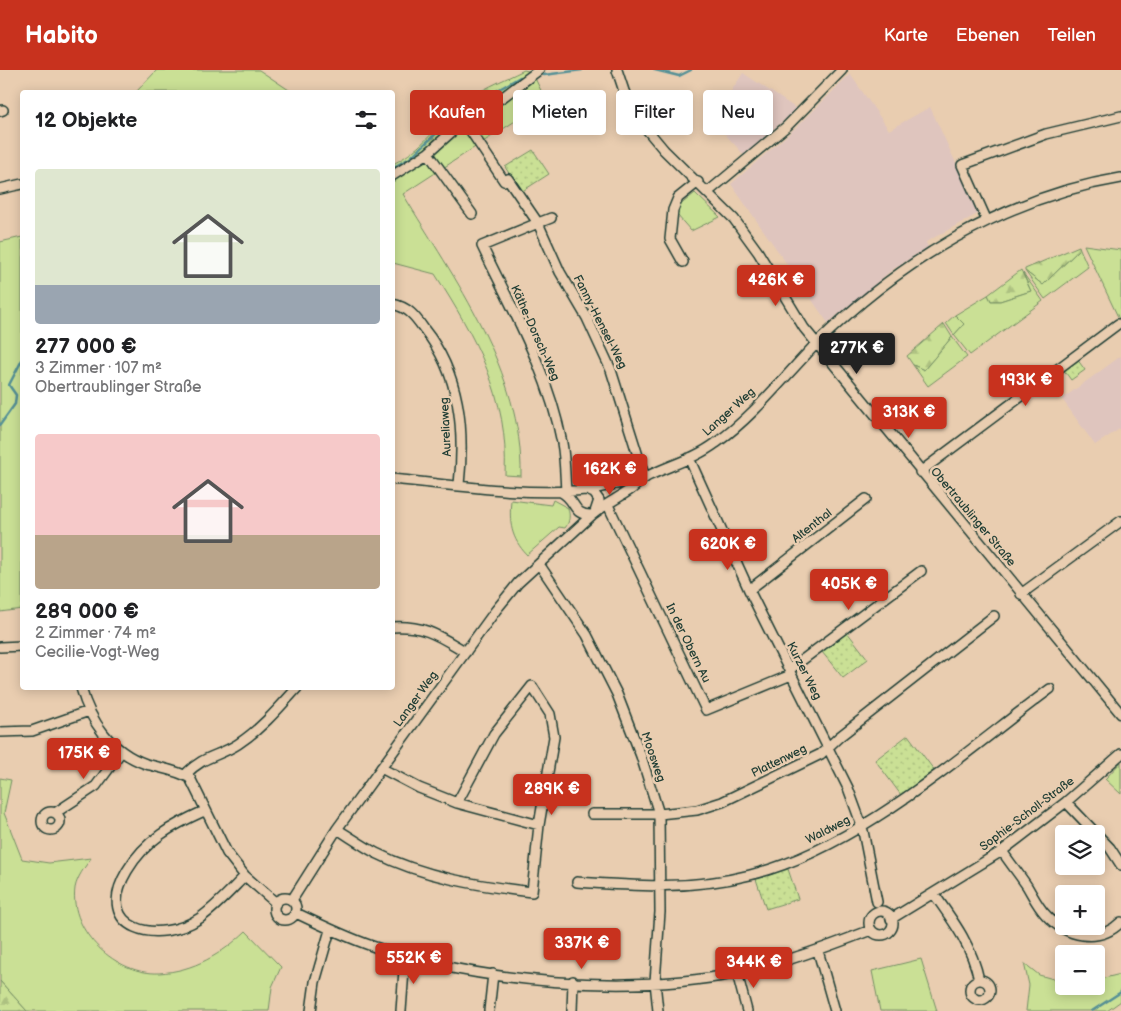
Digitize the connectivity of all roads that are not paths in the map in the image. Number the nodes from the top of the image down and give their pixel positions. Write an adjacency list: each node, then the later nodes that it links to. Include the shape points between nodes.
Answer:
1 (539, 70): 4 (street)
2 (617, 70): 11 (street, Obertraublinger Straße, via 639,120 664,150)
3 (842, 70): 14 (street, via 787,126)
4 (503, 97)
5 (1121, 116): 17 (street, via 1046,134 962,165)
6 (448, 135): 8 (street)
7 (473, 135): 18 (street, Fanny-Hensel-Weg, via 504,181 508,179)
8 (428, 153): 9 (street); 15 (street)
9 (395, 174)
10 (1121, 178): 17 (street, Langer Weg, via 1056,194)
11 (698, 182): 14 (street, Obertraublinger Straße); 19 (street, via 678,198 673,210 670,239)
12 (20, 184): 13 (street)
13 (0, 189)
14 (708, 192): 22 (street, Obertraublinger Straße, via 734,219 794,314)
15 (472, 214)
16 (551, 218): 18 (street)
17 (987, 221): 22 (street, Langer Weg, via 901,272)
18 (538, 223): 25 (street, Fanny-Hensel-Weg, via 612,370); 29 (street, Käthe-Dorsch-Weg, via 482,246 528,342 549,397 562,445)
19 (683, 262)
20 (395, 304): 27 (street, Aureliaweg, via 404,306 429,335 456,389 460,423)
21 (1118, 324): 24 (street)
22 (817, 344): 23 (street, Langer Weg, via 728,433); 24 (street, Obertraublinger Straße)
23 (689, 458): 25 (street, Langer Weg); 39 (street, Kurzer Weg)
24 (920, 472): 40 (street, Obertraublinger Straße)
25 (646, 478): 28 (street); 32 (street, Langer Weg)
26 (395, 479): 27 (street)
27 (459, 485): 29 (street)
28 (586, 490): 29 (street); 31 (street, via 577,494); 34 (street, via 599,500)
29 (563, 492): 31 (street)
30 (866, 499): 39 (street, Altenthal)
31 (574, 503): 33 (street)
32 (608, 505): 34 (street, Langer Weg); 46 (street, In der Obern Au, via 706,710)
33 (578, 512): 34 (street, via 584,515); 36 (street)
34 (594, 513): 36 (street, Langer Weg)
35 (1121, 521): 40 (street)
36 (579, 528): 37 (street, Langer Weg)
37 (539, 564): 45 (street, Langer Weg, via 518,583); 63 (street, Moosweg, via 587,636 617,694)
38 (921, 571): 46 (street, In der Obern Au)
39 (749, 590): 46 (street, Kurzer Weg)
40 (1021, 594): 51 (street, Obertraublinger Straße)
41 (994, 616): 53 (street, Plattenweg)
42 (395, 627): 45 (street, via 420,627)
43 (20, 646): 44 (street)
44 (0, 647)
45 (466, 652): 56 (street, Langer Weg)
46 (790, 672): 53 (street, Kurzer Weg)
47 (1050, 689): 65 (street, Waldweg)
48 (82, 690): 50 (street)
49 (295, 690): 57 (street, via 276,712 238,744 202,760)
50 (89, 711): 52 (street, via 32,731); 54 (street)
51 (1121, 714)
52 (0, 732)
53 (829, 747): 63 (street, Plattenweg, via 821,754 722,802 698,810); 65 (street, Kurzer Weg)
54 (121, 752): 57 (street, via 134,760); 61 (street, via 96,786)
55 (1121, 754): 58 (street, Sophie-Scholl-Straße)
56 (381, 768): 59 (street); 66 (street, Langer Weg)
57 (185, 775): 60 (street, via 194,783)
58 (1066, 802): 67 (street, Sophie-Scholl-Straße); 68 (street, via 1110,848)
59 (457, 803): 64 (street); 64 (street, via 494,734 532,686 550,714 554,738)
60 (204, 811): 69 (street, via 227,853); 69 (street, via 161,833 134,860 118,891 124,920 130,926 145,931 179,928 200,918)
61 (55, 813)
62 (592, 814): 63 (street, Plattenweg)
63 (659, 814): 71 (street, Moosweg)
64 (539, 825): 66 (street, via 532,892 470,883 418,869 376,853)
65 (862, 826): 71 (street, Waldweg, via 812,852 750,875); 74 (street, Kurzer Weg)
66 (337, 829): 73 (street, Langer Weg)
67 (1002, 851): 72 (street, Sophie-Scholl-Straße); 78 (street, via 1046,915 1067,931 1089,937 1100,936 1111,932)
68 (1121, 865)
69 (245, 876): 75 (street)
70 (576, 882): 71 (street, Waldweg)
71 (661, 887): 87 (street, Moosweg)
72 (934, 894): 77 (street, Sophie-Scholl-Straße); 85 (street, via 963,934)
73 (292, 900): 75 (street, via 282,899); 76 (street)
74 (877, 902)
75 (276, 903): 76 (street, via 274,912 281,920 291,919)
76 (296, 913): 79 (street, Sophie-Scholl-Straße)
77 (891, 919): 80 (street, Sophie-Scholl-Straße, via 891,928 886,933 880,935); 80 (street, via 883,912 875,913 869,922)
78 (1121, 922)
79 (330, 930): 82 (street, Sophie-Scholl-Straße); 88 (street, via 315,982)
80 (871, 930): 81 (street, Sophie-Scholl-Straße)
81 (818, 951): 83 (street, Sophie-Scholl-Straße); 94 (street)
82 (404, 956): 84 (street, Sophie-Scholl-Straße); 89 (street)
83 (737, 973): 87 (street, Sophie-Scholl-Straße); 93 (street)
84 (493, 974): 86 (street, Sophie-Scholl-Straße); 90 (street)
85 (979, 980)
86 (573, 981): 87 (street, Sophie-Scholl-Straße); 91 (street)
87 (656, 982): 92 (street, Moosweg)
88 (312, 1011)
89 (400, 1011)
90 (488, 1011)
91 (572, 1011)
92 (658, 1011)
93 (747, 1011)
94 (835, 1011)

